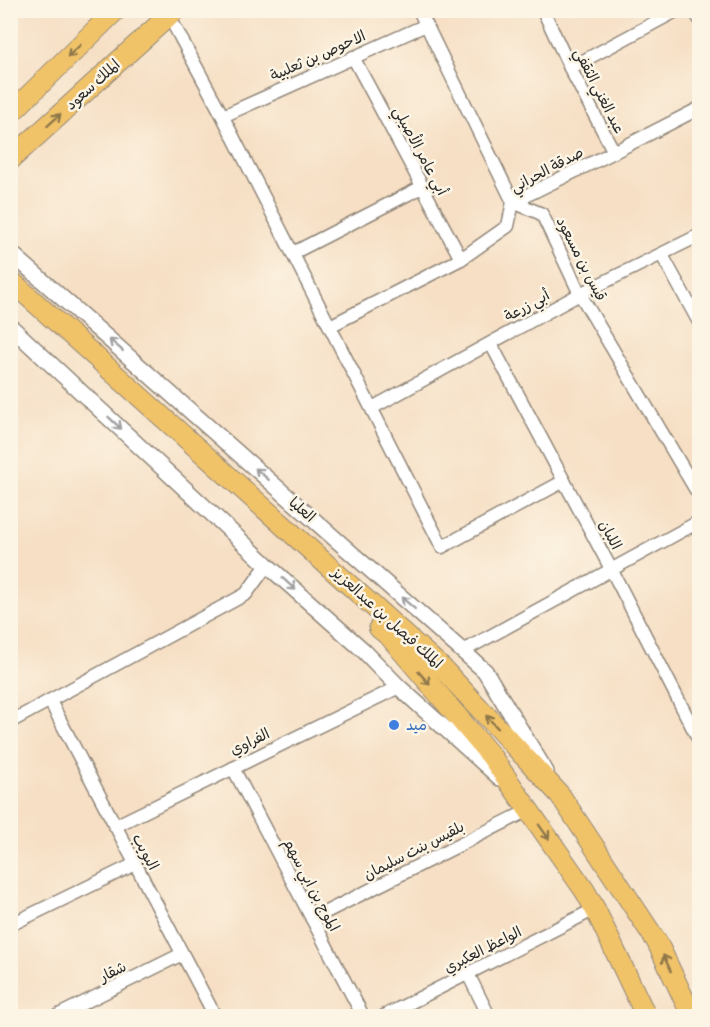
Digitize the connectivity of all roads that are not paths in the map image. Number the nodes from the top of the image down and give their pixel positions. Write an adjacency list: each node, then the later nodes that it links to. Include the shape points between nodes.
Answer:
1 (116, 10): 12 (main road, one-way to 12)
2 (419, 10): 8 (street)
3 (543, 10): 10 (street, عبد الغني الثقفي)
4 (678, 10): 10 (street)
5 (694, 10): 7 (street)
6 (172, 13): 13 (street); 15 (main road, الملك سعود, one-way to 6)
7 (699, 20)
8 (426, 25): 9 (street, الاحوص بن ثعلبية); 17 (street)
9 (353, 57): 13 (street, الاحوص بن ثعلبية); 16 (street, أبي عامر الأصيلي)
10 (570, 68): 14 (street, عبد الغني الثقفي)
11 (699, 108): 14 (street, صدقة الحراني)
12 (12, 113)
13 (223, 116): 20 (street)
14 (614, 152): 17 (street, صدقة الحراني)
15 (10, 160)
16 (422, 187): 20 (street); 22 (street, أبي عامر الأصيلي)
17 (513, 202): 22 (street, صدقة الحراني, via 508,226); 24 (street, قيس بن مسعود, via 542,214)
18 (699, 235): 21 (street, أبي زرعة)
19 (10, 252): 36 (street, العليا, one-way to 19)
20 (293, 253): 28 (street)
21 (662, 255): 24 (street, أبي زرعة); 26 (street)
22 (460, 259): 28 (street, صدقة الحراني)
23 (10, 280): 43 (main road, الملك فيصل بن عبدالعزيز, one-way to 23, via 443,669)
24 (580, 294): 29 (street, أبي زرعة); 32 (street, قيس بن مسعود)
25 (10, 298): 42 (main road, الملك فيصل بن عبدالعزيز, one-way to 42, via 390,638 491,756)
26 (699, 324)
27 (10, 326): 34 (street, one-way to 34)
28 (330, 326): 30 (street)
29 (491, 344): 30 (street, أبي زرعة); 31 (street, اللبان)
30 (372, 408): 31 (street, via 442,547)
31 (564, 481): 35 (street, اللبان)
32 (699, 497)
33 (699, 521): 35 (street)
34 (267, 565): 37 (street, one-way to 37); 38 (street, via 246,594)
35 (611, 569): 36 (street); 40 (street, اللبان)
36 (463, 651): 43 (street, العليا, via 485,671)
37 (399, 687): 41 (street, الفراوي); 42 (street)
38 (50, 701): 39 (street); 45 (street, البويب)
39 (10, 722)
40 (699, 742)
41 (233, 768): 45 (street, الفراوي); 48 (street, الموج بن ابي سهم)
42 (517, 794): 44 (main road, الملك فيصل بن عبدالعزيز)
43 (560, 795): 58 (main road, الملك فيصل بن عبدالعزيز, one-way to 43, via 657,942)
44 (529, 810): 47 (main road, الملك فيصل بن عبدالعزيز, one-way to 47); 48 (street, بلقيس بنت سليمان)
45 (115, 826): 46 (street, البويب)
46 (135, 864): 49 (street); 50 (street, البويب)
47 (595, 909): 51 (street, الواعظ العكبري); 57 (main road, الملك فيصل بن عبدالعزيز)
48 (312, 919): 54 (street, الموج بن ابي سهم)
49 (10, 925)
50 (182, 954): 52 (street, شقار); 53 (street, البويب)
51 (468, 974): 55 (street, الواعظ العكبري); 56 (street)
52 (57, 1017)
53 (214, 1017)
54 (363, 1017)
55 (384, 1017)
56 (489, 1017)
57 (646, 1017)
58 (692, 1017)

